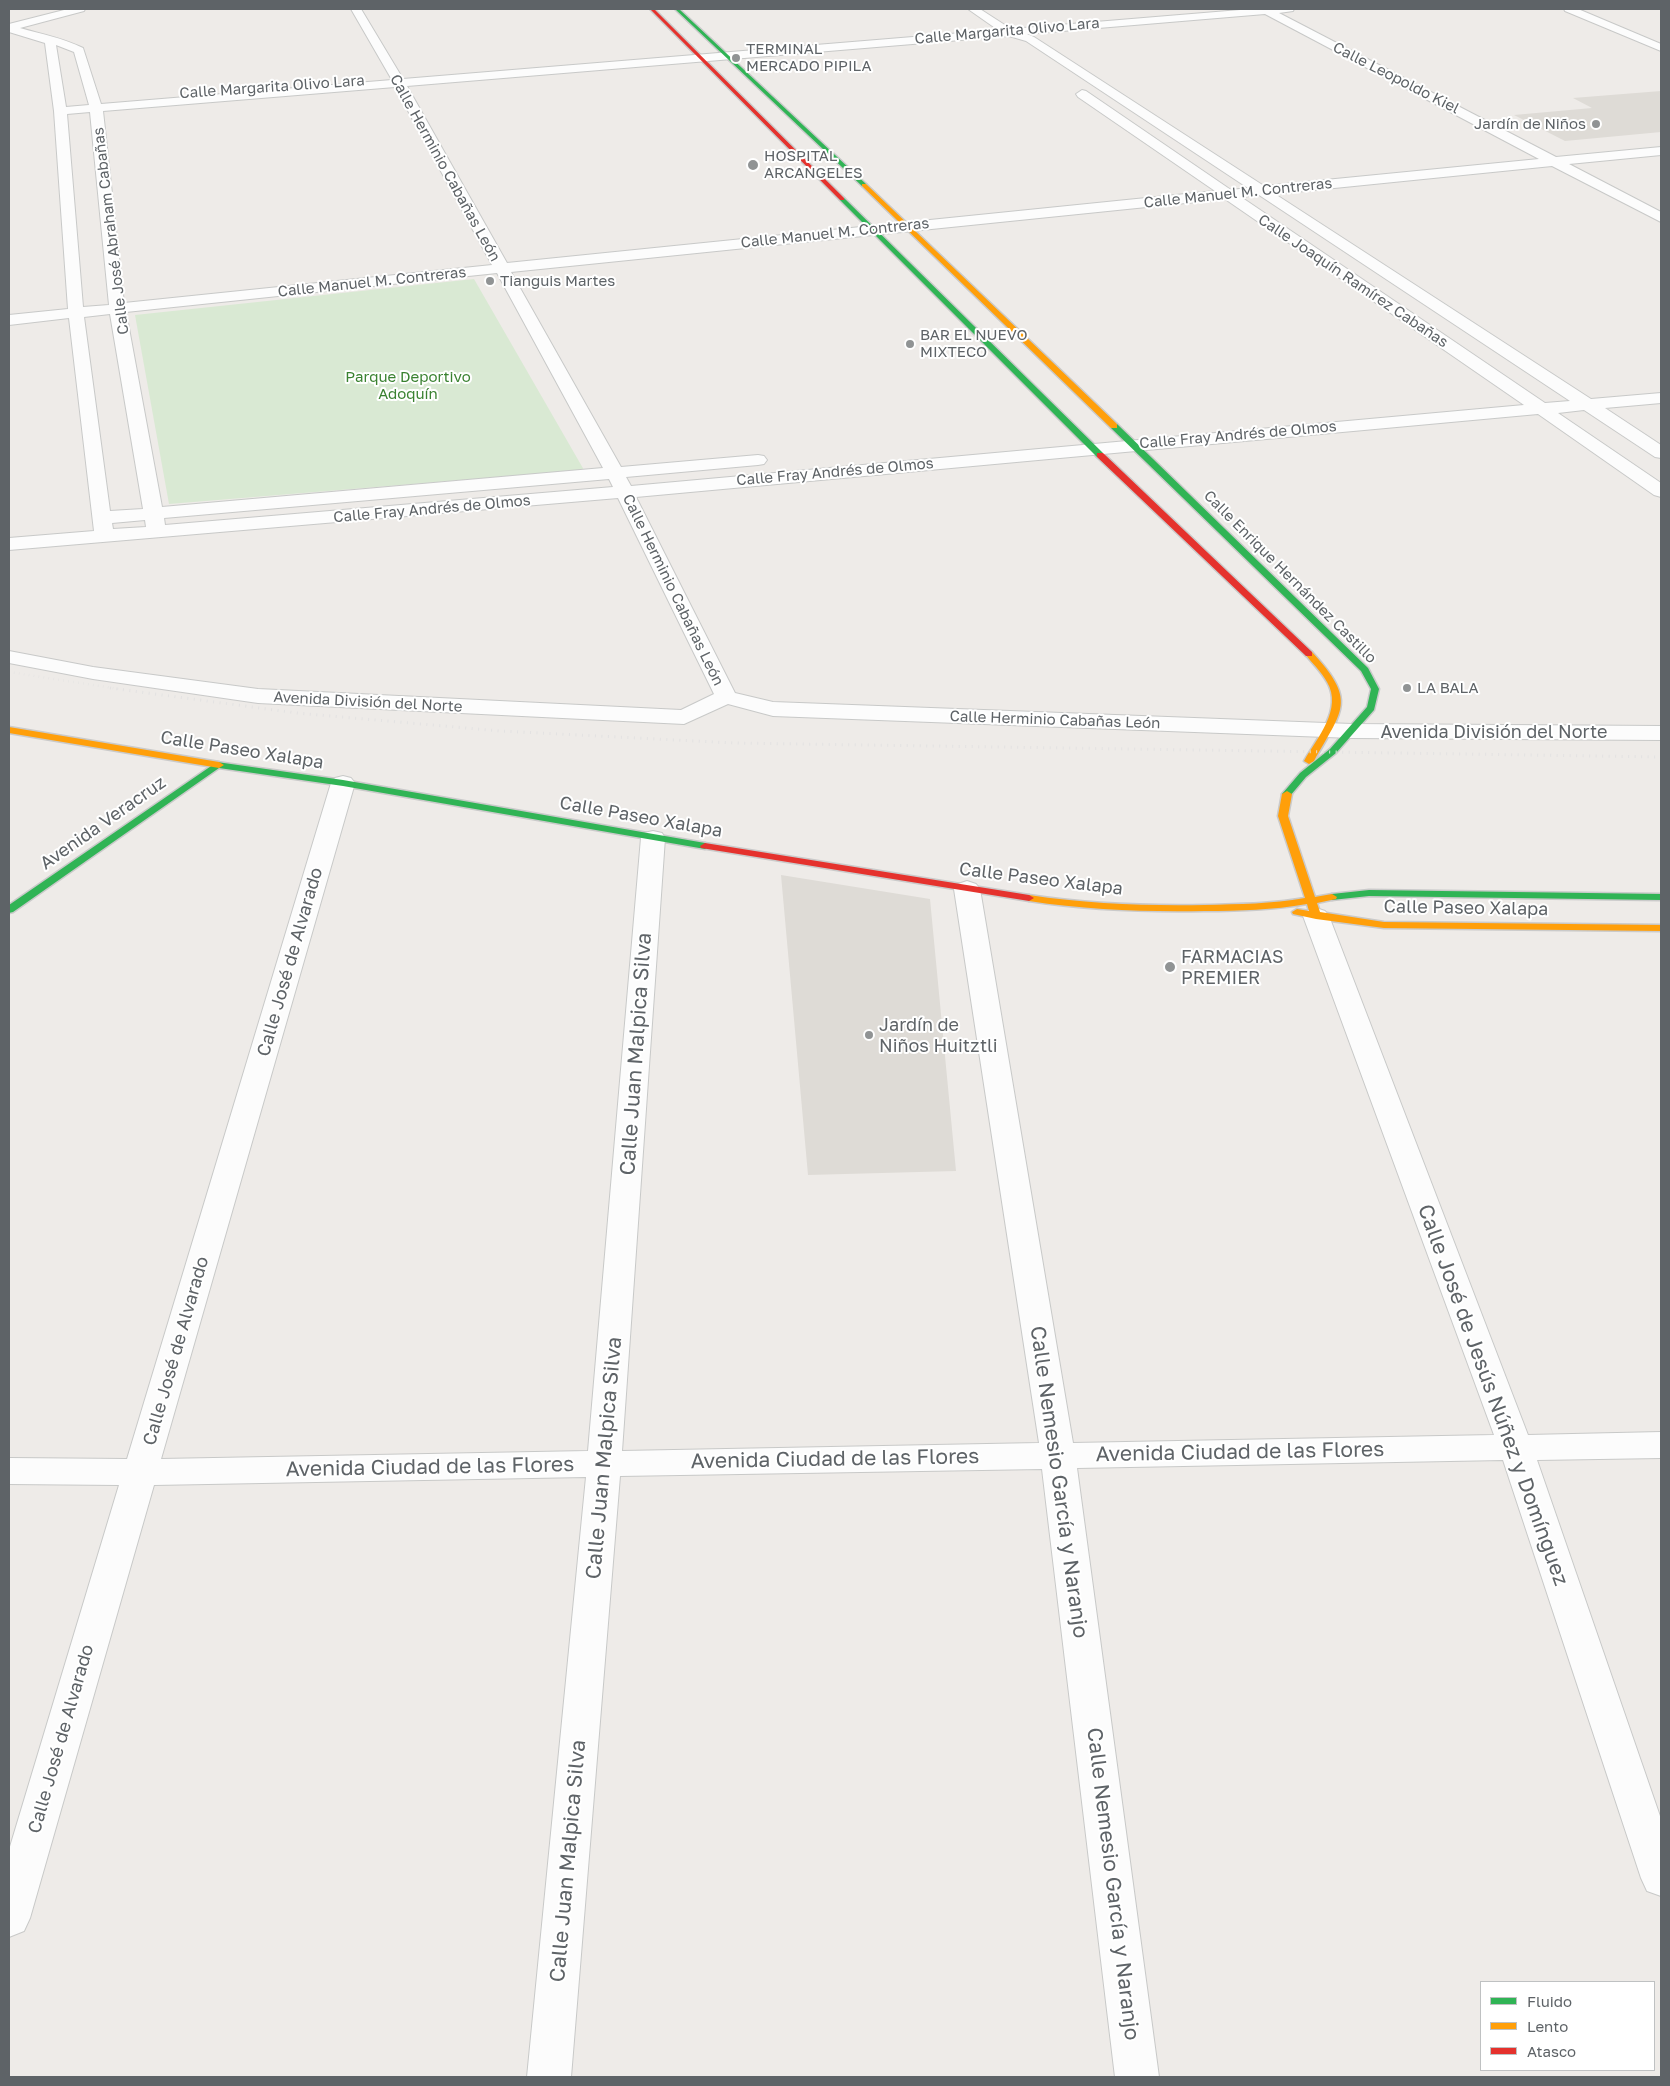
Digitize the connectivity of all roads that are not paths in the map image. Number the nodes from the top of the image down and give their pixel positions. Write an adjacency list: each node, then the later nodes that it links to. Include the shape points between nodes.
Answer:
1 (80, 9): 10 (street)
2 (356, 9): 21 (street, Calle Herminio Cabañas León)
3 (652, 9): 19 (main road)
4 (676, 9): 18 (main road, Calle Enrique Hernández Castillo)
5 (974, 9): 11 (street, Calle Joaquín Ramírez Cabañas)
6 (1288, 9): 9 (street, Calle Margarita Olivo Lara); 13 (street, Calle Leopoldo Kiel)
7 (1570, 9): 15 (street)
8 (1595, 9): 12 (street)
9 (1264, 10): 11 (street, Calle Margarita Olivo Lara); 29 (street, Calle Leopoldo Kiel)
10 (9, 28): 14 (street, Calle José Abraham Cabañas)
11 (1007, 31): 17 (street, Calle Joaquín Ramírez Cabañas, via 1004,40); 18 (street, Calle Margarita Olivo Lara); 20 (street, Calle Joaquín Ramírez Cabañas, via 1030,39)
12 (1661, 39): 15 (street)
13 (1348, 40)
14 (50, 41): 22 (street, Calle José Abraham Cabañas, via 65,43 79,50); 23 (street)
15 (1646, 42): 16 (street)
16 (1661, 48)
17 (1018, 50)
18 (725, 55): 19 (street, Calle Margarita Olivo Lara); 38 (main road, Calle Enrique Hernández Castillo)
19 (700, 56): 21 (street, Calle Margarita Olivo Lara); 39 (main road)
20 (1091, 78): 24 (street, Calle Joaquín Ramírez Cabañas); 25 (street, Calle Joaquín Ramírez Cabañas, via 1071,83)
21 (397, 80): 22 (street, Calle Margarita Olivo Lara); 42 (street, Calle Herminio Cabañas León)
22 (95, 104): 23 (street, Calle Margarita Olivo Lara); 43 (street, Calle José Abraham Cabañas)
23 (60, 107): 46 (street)
24 (1165, 127): 25 (street); 33 (street, Calle Joaquín Ramírez Cabañas)
25 (1132, 129): 34 (street, Calle Joaquín Ramírez Cabañas)
26 (1661, 140): 27 (street, Calle Manuel M. Contreras)
27 (1566, 149): 29 (street, Calle Manuel M. Contreras); 30 (street)
28 (1661, 151): 30 (street, Calle Manuel M. Contreras)
29 (1538, 152): 31 (street, Calle Leopoldo Kiel); 33 (street, Calle Manuel M. Contreras)
30 (1585, 158): 31 (street, Calle Manuel M. Contreras); 32 (street)
31 (1555, 161): 35 (street, Calle Manuel M. Contreras); 37 (street, Calle Leopoldo Kiel)
32 (1602, 167)
33 (1246, 181): 34 (street, Calle Manuel M. Contreras); 35 (street, Calle Joaquín Ramírez Cabañas)
34 (1211, 184): 36 (street, Calle Joaquín Ramírez Cabañas); 38 (street, Calle Manuel M. Contreras)
35 (1261, 190): 36 (street, Calle Manuel M. Contreras); 40 (street, Calle Joaquín Ramírez Cabañas)
36 (1225, 194): 38 (street, Calle Manuel M. Contreras); 41 (street, Calle Joaquín Ramírez Cabañas)
37 (1661, 218)
38 (903, 221): 39 (street, Calle Manuel M. Contreras); 57 (main road, Calle Enrique Hernández Castillo)
39 (869, 224): 42 (street, Calle Manuel M. Contreras); 58 (main road)
40 (1364, 258): 41 (street); 44 (street, Calle Joaquín Ramírez Cabañas)
41 (1326, 262): 47 (street, Calle Joaquín Ramírez Cabañas)
42 (498, 263): 43 (street, Calle Manuel M. Contreras); 64 (street, Calle Herminio Cabañas León)
43 (117, 302): 46 (street, Calle Manuel M. Contreras); 67 (street, Calle José Abraham Cabañas)
44 (1434, 303): 47 (street); 50 (street, Calle Joaquín Ramírez Cabañas)
45 (9, 307): 46 (street, Calle Manuel M. Contreras)
46 (75, 307): 48 (street, Calle Manuel M. Contreras); 68 (street)
47 (1394, 308): 51 (street, Calle Joaquín Ramírez Cabañas)
48 (9, 320)
49 (1593, 386): 50 (street)
50 (1564, 388): 51 (street); 54 (street, Calle Joaquín Ramírez Cabañas)
51 (1517, 392): 52 (street); 55 (street, Calle Joaquín Ramírez Cabañas)
52 (1488, 394)
53 (1661, 398): 54 (street, Calle Fray Andrés de Olmos)
54 (1587, 404): 55 (street, Calle Fray Andrés de Olmos); 62 (street, Calle Joaquín Ramírez Cabañas)
55 (1540, 408): 60 (street, Calle Fray Andrés de Olmos); 65 (street, Calle Joaquín Ramírez Cabañas)
56 (1135, 426): 57 (street, Calle Fray Andrés de Olmos)
57 (1115, 428): 58 (street, Calle Fray Andrés de Olmos); 60 (main road, Calle Enrique Hernández Castillo)
58 (1076, 432): 59 (street, Calle Fray Andrés de Olmos); 61 (main road)
59 (1056, 434)
60 (1134, 445): 61 (street, Calle Fray Andrés de Olmos); 77 (main road, Calle Enrique Hernández Castillo, via 1365,670 1375,689 1371,708)
61 (1094, 448): 66 (street, Calle Fray Andrés de Olmos); 76 (main road, via 1320,665 1338,695 1338,709)
62 (1661, 453)
63 (772, 459): 64 (street, Calle Fray Andrés de Olmos)
64 (615, 473): 66 (street, Calle Herminio Cabañas León); 67 (street, Calle Fray Andrés de Olmos)
65 (1661, 491)
66 (624, 492): 70 (street, Calle Fray Andrés de Olmos); 74 (street, Calle Herminio Cabañas León)
67 (154, 514): 68 (street, Calle Fray Andrés de Olmos); 70 (street, Calle José Abraham Cabañas)
68 (102, 518): 69 (street, Calle Fray Andrés de Olmos); 71 (street)
69 (84, 520)
70 (157, 533): 71 (street, Calle Fray Andrés de Olmos)
71 (104, 537): 72 (street, Calle Fray Andrés de Olmos)
72 (9, 544)
73 (9, 657): 74 (street, Avenida División del Norte, via 92,673 258,696 684,717)
74 (726, 697): 76 (street, Calle Herminio Cabañas León, via 773,709)
75 (9, 730): 79 (main road, Calle Paseo Xalapa)
76 (1327, 730): 77 (street, Avenida División del Norte); 80 (main road)
77 (1352, 731): 78 (street, Avenida División del Norte); 80 (main road, Calle Enrique Hernández Castillo)
78 (1661, 733)
79 (217, 765): 81 (main road, Calle Paseo Xalapa); 87 (main road, Avenida Veracruz)
80 (1302, 775): 86 (main road, via 1285,796 1283,816)
81 (343, 783): 82 (main road, Calle Paseo Xalapa); 94 (street, Calle José de Alvarado)
82 (653, 838): 83 (main road, Calle Paseo Xalapa); 92 (street, Calle Juan Malpica Silva)
83 (967, 889): 85 (main road, Calle Paseo Xalapa, via 1069,904 1158,909); 91 (street, Calle Nemesio García y Naranjo)
84 (1661, 897): 86 (main road, Calle Paseo Xalapa, via 1369,893)
85 (1271, 907): 86 (main road, Calle Paseo Xalapa); 86 (main road, Calle Paseo Xalapa)
86 (1313, 907): 88 (main road, Calle Paseo Xalapa, via 1384,925); 90 (street, Calle José de Jesús Núñez y Domínguez)
87 (9, 910)
88 (1661, 928)
89 (1661, 1445): 90 (street, Avenida Ciudad de las Flores)
90 (1516, 1448): 91 (street, Avenida Ciudad de las Flores); 95 (street, Calle José de Jesús Núñez y Domínguez)
91 (1058, 1456): 92 (street, Avenida Ciudad de las Flores); 98 (street, Calle Nemesio García y Naranjo)
92 (604, 1464): 94 (street, Avenida Ciudad de las Flores); 97 (street, Calle Juan Malpica Silva)
93 (9, 1471): 94 (street, Avenida Ciudad de las Flores)
94 (140, 1472): 96 (street, Calle José de Alvarado)
95 (1661, 1878)
96 (9, 1918)
97 (549, 2077)
98 (1137, 2077)

